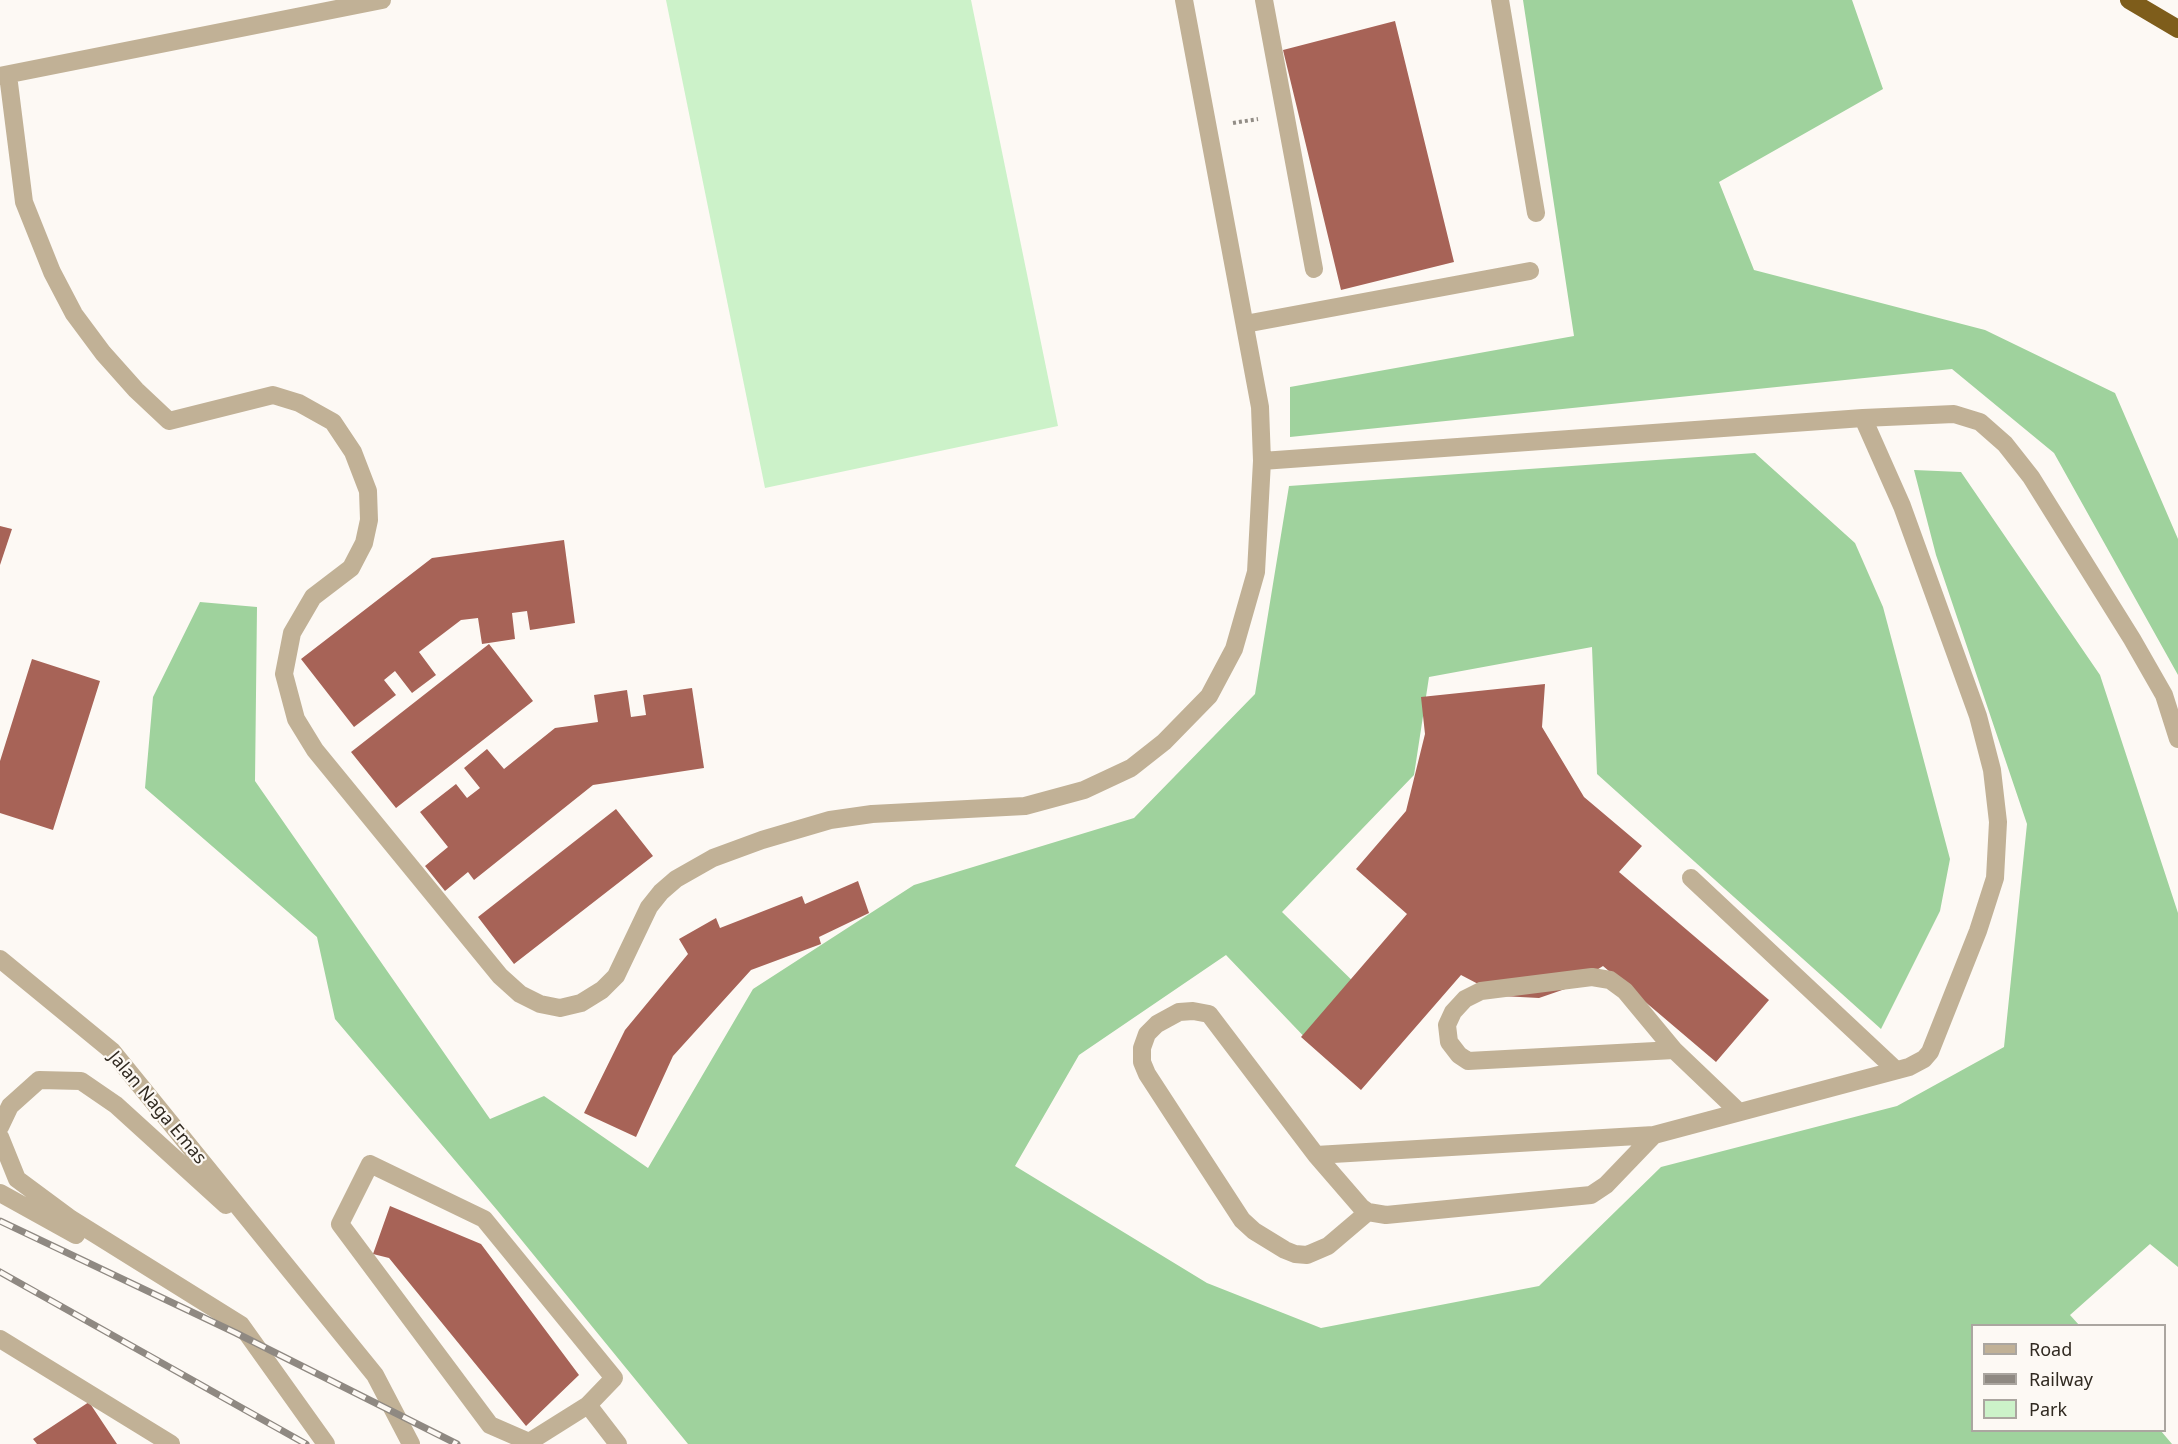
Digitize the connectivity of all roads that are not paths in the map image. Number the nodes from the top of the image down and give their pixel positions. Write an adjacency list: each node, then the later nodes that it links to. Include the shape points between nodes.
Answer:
1 (382, 0): 7 (street)
2 (1184, 0): 11 (street)
3 (1264, 0): 9 (street)
4 (1500, 0): 8 (street)
5 (2129, 0): 6 (highway)
6 (2178, 29)
7 (4, 75): 13 (street, via 24,202 52,272 74,314 136,390 169,421 273,395 333,422 353,452 368,491 369,520 364,543 351,568 313,597 292,633 284,674 296,718 315,750 500,976 520,994 540,1004 560,1008 581,1003 602,990 616,976 649,908 661,892 713,858 830,820 1025,806 1083,790 1131,768 1164,742 1209,696 1234,649 1256,572)
8 (1536, 213)
9 (1314, 269)
10 (1530, 271): 11 (street)
11 (1245, 324): 13 (street, via 1260,407)
12 (1863, 418): 13 (street); 14 (street, via 1954,414 1980,422 2005,444 2031,477 2132,639 2164,695); 18 (street, via 1902,506 1978,716 1992,770 1998,822 1995,878 1934,1044 1924,1059)
13 (1262, 461)
14 (2178, 739)
15 (1691, 878): 18 (street)
16 (0, 959): 26 (street, Jalan Naga Emas, via 112,1052)
17 (1674, 1050): 17 (street, via 1625,991 1601,978 1480,990 1465,999 1447,1025 1449,1042 1468,1061); 19 (street)
18 (1896, 1070): 19 (street)
19 (1739, 1112): 21 (street)
20 (0, 1126): 26 (street, Jalan Naga Emas, via 10,1106 39,1080 81,1081 116,1105)
21 (1654, 1135): 23 (street); 25 (street, via 1606,1185 1591,1195 1386,1215)
22 (0, 1137): 27 (street, via 17,1179 71,1219)
23 (1316, 1155): 25 (street, via 1354,1202); 25 (street, via 1209,1014 1179,1012 1147,1034 1142,1048 1147,1074 1242,1220 1254,1231 1285,1250 1307,1255 1328,1246)
24 (0, 1193): 27 (street)
25 (1368, 1212)
26 (273, 1248): 32 (street, Jalan Naga Emas, via 375,1375)
27 (241, 1325): 31 (street)
28 (0, 1339): 30 (street)
29 (588, 1405): 29 (street, via 614,1378 484,1219 370,1164 340,1224 490,1425 529,1442); 33 (street)
30 (171, 1444)
31 (326, 1444)
32 (411, 1444)
33 (618, 1444)

